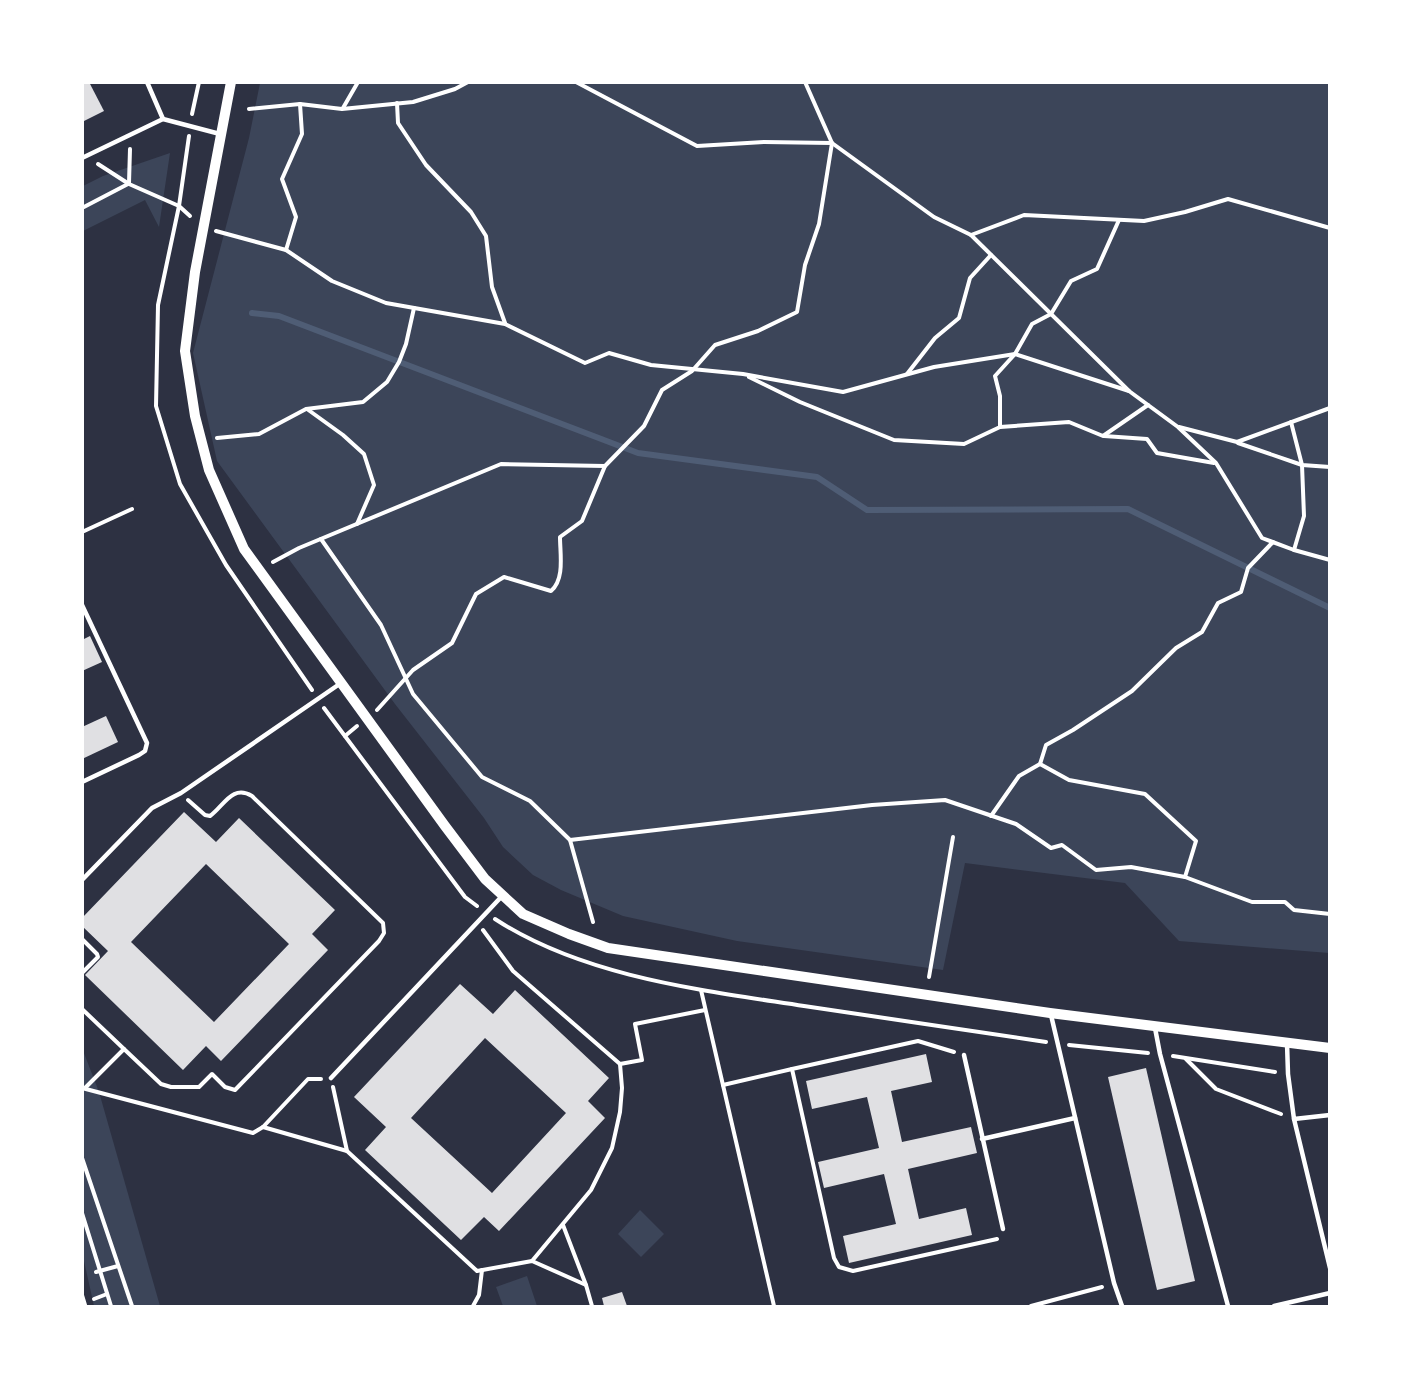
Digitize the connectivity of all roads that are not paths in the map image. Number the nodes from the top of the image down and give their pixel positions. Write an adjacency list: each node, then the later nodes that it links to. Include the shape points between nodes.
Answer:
1 (147, 82): 3 (lane)
2 (231, 82): 4 (street)
3 (163, 119): 4 (lane); 5 (lane)
4 (220, 134): 7 (street, via 185,351 195,416 209,470 244,549)
5 (84, 157)
6 (82, 605): 8 (lane, via 147,743 139,755)
7 (340, 683): 9 (lane, via 182,793 152,808); 10 (street, via 451,835 485,879)
8 (82, 782)
9 (82, 880)
10 (503, 895): 11 (street, via 523,914 608,948); 16 (lane)
11 (1050, 1012): 12 (street); 18 (lane)
12 (1154, 1025): 13 (street); 27 (lane)
13 (1287, 1042): 14 (street); 19 (lane)
14 (1329, 1048)
15 (964, 1055): 20 (lane)
16 (331, 1078)
17 (1329, 1115): 19 (lane)
18 (1075, 1118): 20 (lane); 26 (lane)
19 (1294, 1119): 22 (lane)
20 (982, 1139): 21 (lane)
21 (1003, 1229)
22 (1329, 1268)
23 (1329, 1293): 28 (lane)
24 (82, 1296): 25 (lane)
25 (85, 1306)
26 (1122, 1306)
27 (1228, 1306)
28 (1274, 1306)

